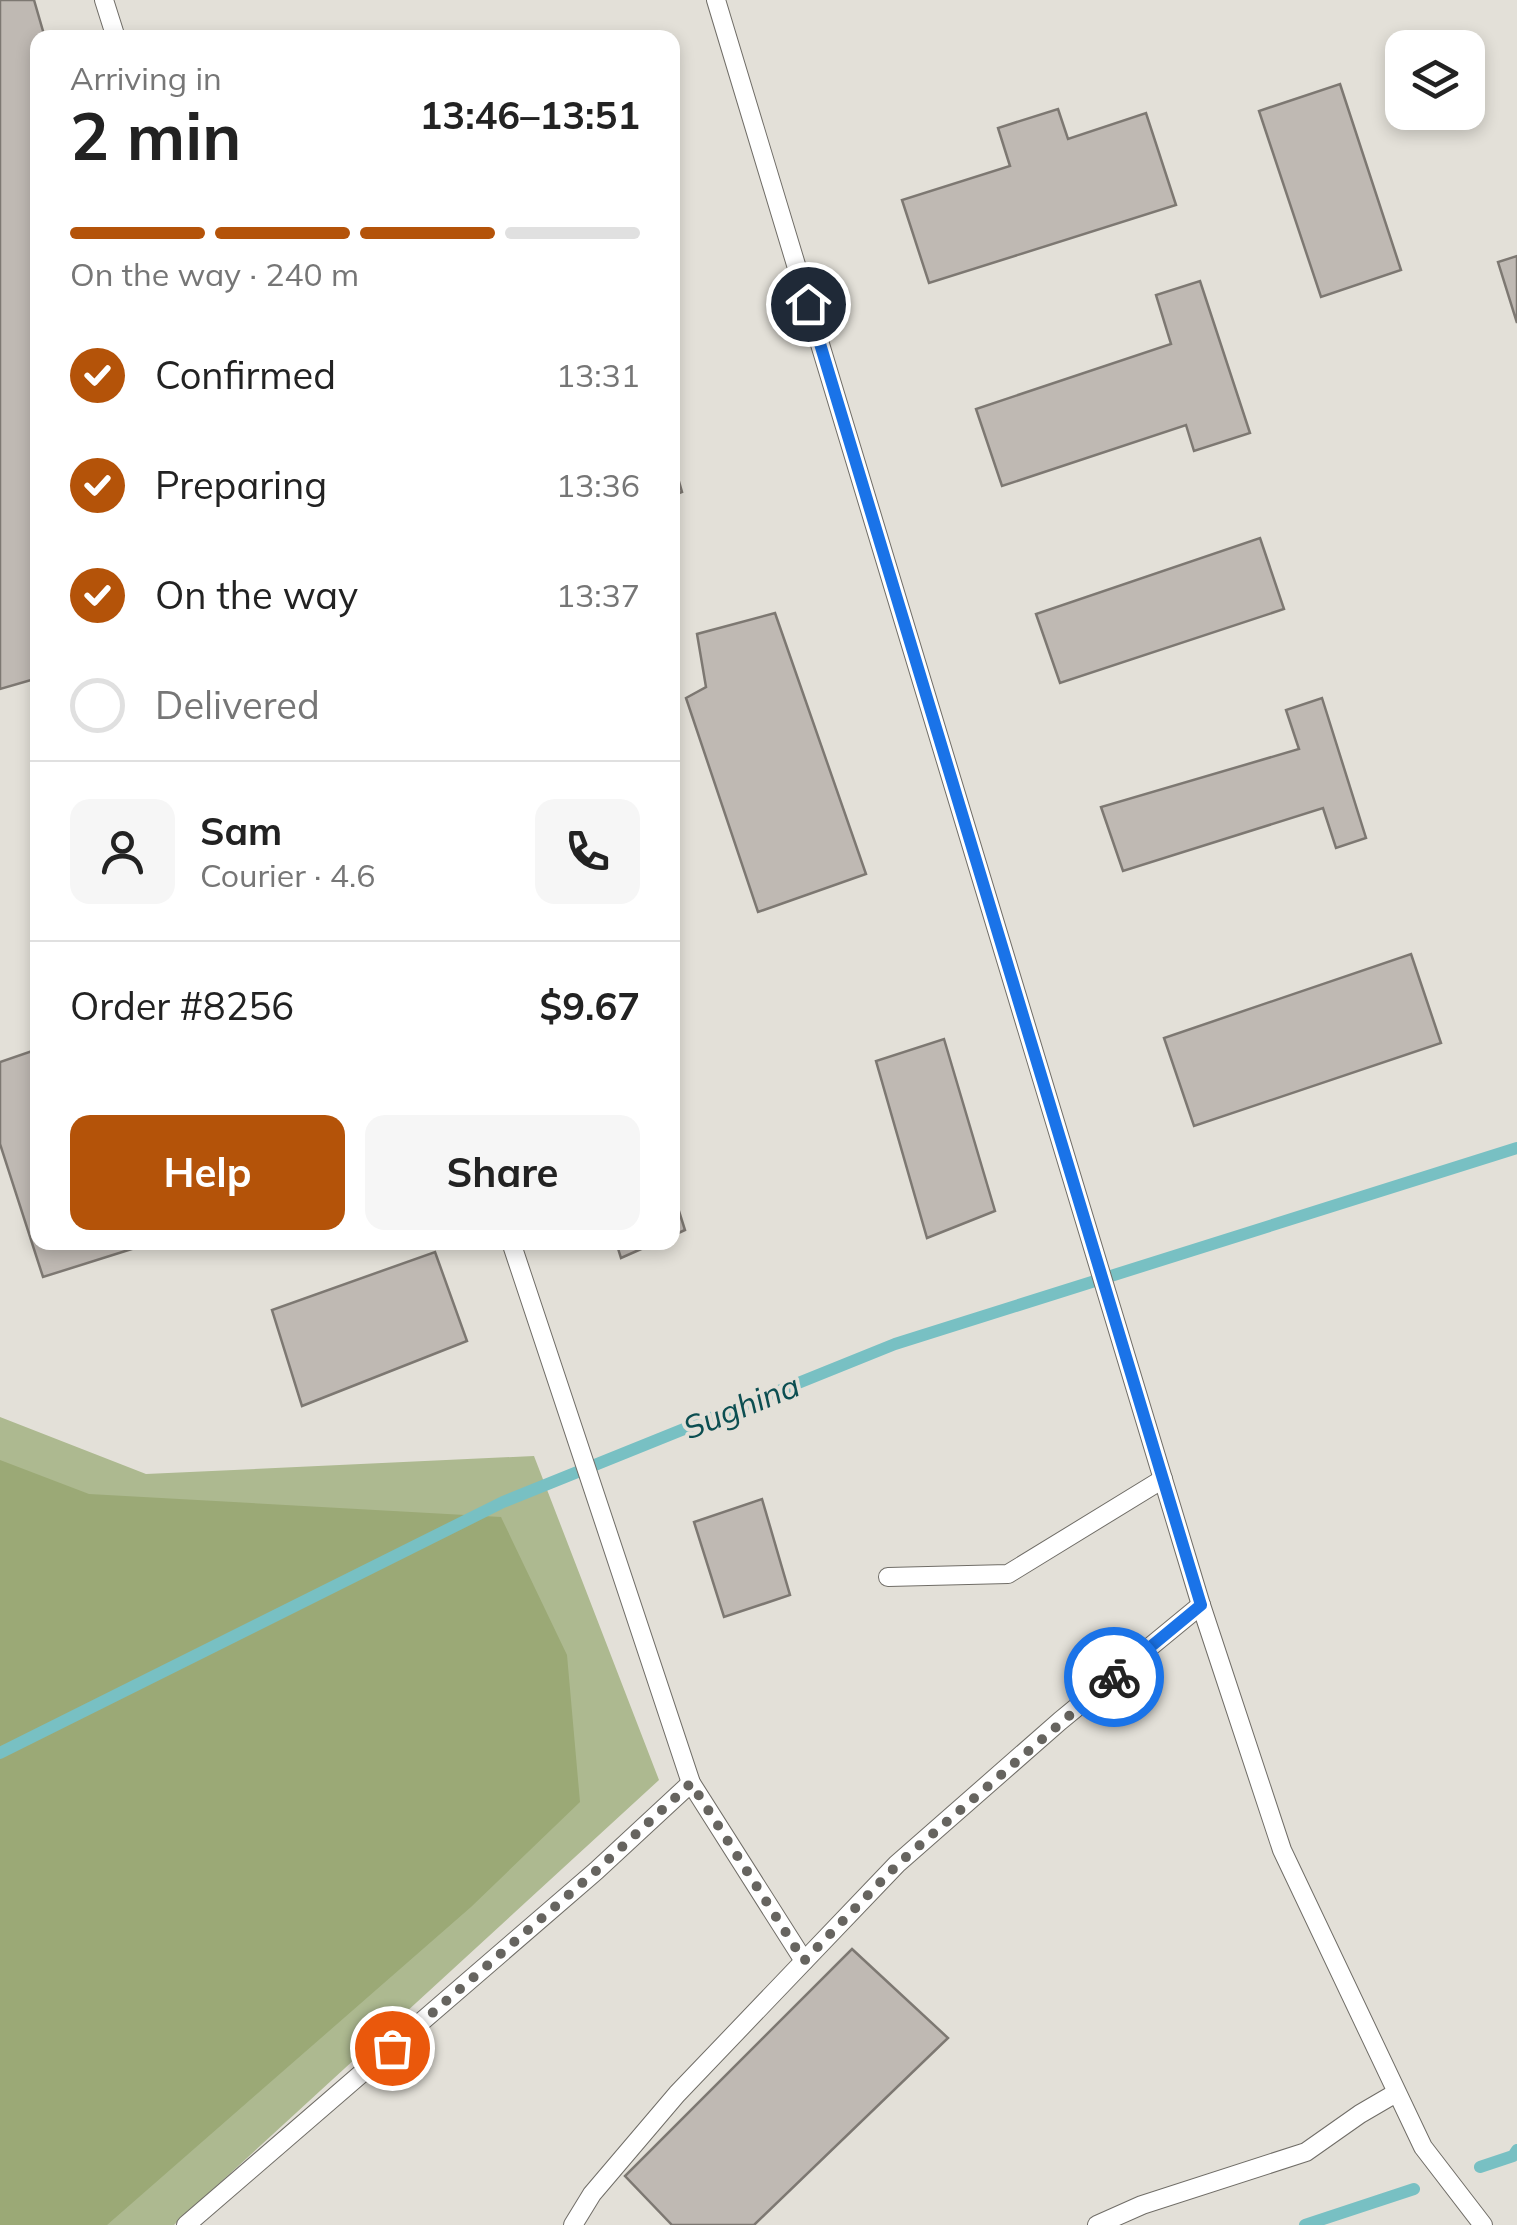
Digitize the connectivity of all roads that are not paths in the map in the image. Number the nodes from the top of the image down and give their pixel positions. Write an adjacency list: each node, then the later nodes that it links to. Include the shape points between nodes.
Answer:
1 (104, 0): 3 (lane)
2 (716, 0): 5 (lane)
3 (113, 30)
4 (515, 1250): 8 (lane)
5 (1163, 1480): 6 (lane, via 1008,1574); 7 (lane)
6 (888, 1577)
7 (1201, 1605): 9 (lane, via 898,1864); 10 (lane, via 1282,1850)
8 (691, 1783): 9 (lane); 11 (lane)
9 (804, 1961): 12 (lane, via 677,2094)
10 (1396, 2093): 13 (lane, via 1306,2152); 14 (lane, via 1424,2147)
11 (186, 2225)
12 (573, 2225)
13 (1097, 2225)
14 (1483, 2225)

